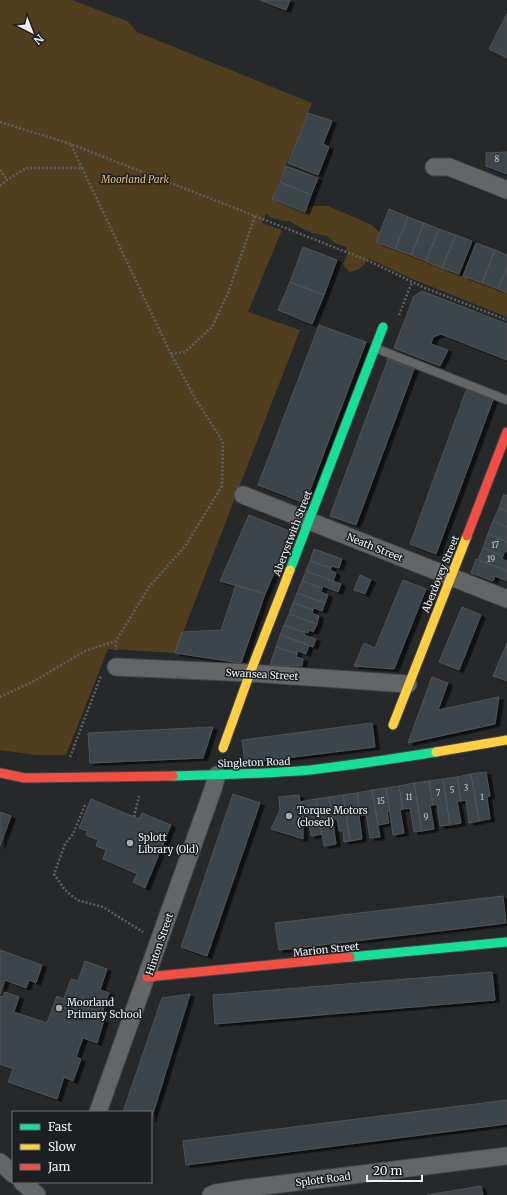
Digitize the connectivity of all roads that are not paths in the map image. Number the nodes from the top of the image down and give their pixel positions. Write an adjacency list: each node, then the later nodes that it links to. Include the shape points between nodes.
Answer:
1 (434, 167): 2 (street, via 448,167)
2 (507, 190)
3 (383, 327): 4 (street, Aberystwith Street)
4 (375, 348): 5 (lane); 8 (street, Aberystwith Street)
5 (507, 400)
6 (507, 432): 9 (street, Aberdovey Street)
7 (242, 495): 8 (street, Neath Street)
8 (308, 521): 9 (street, Neath Street); 12 (street, Aberystwith Street)
9 (451, 577): 10 (street, Neath Street); 13 (street, Aberdovey Street)
10 (507, 599)
11 (112, 664): 12 (street, Swansea Street)
12 (250, 673): 13 (street, Swansea Street); 16 (street, Aberystwith Street)
13 (408, 684): 14 (street, Aberdovey Street)
14 (392, 725)
15 (507, 740): 18 (street, Singleton Road, via 331,768)
16 (223, 748)
17 (0, 773): 18 (street, Singleton Road, via 25,778)
18 (217, 774): 20 (street, Hinton Street)
19 (507, 942): 20 (street, Marion Street)
20 (147, 977): 21 (street, Hinton Street)
21 (98, 1111)
22 (507, 1156): 26 (street, Splott Road)
23 (0, 1162): 24 (street)
24 (12, 1173)
25 (23, 1183): 27 (street)
26 (248, 1192): 28 (street, Splott Road)
27 (36, 1195)
28 (211, 1195)

